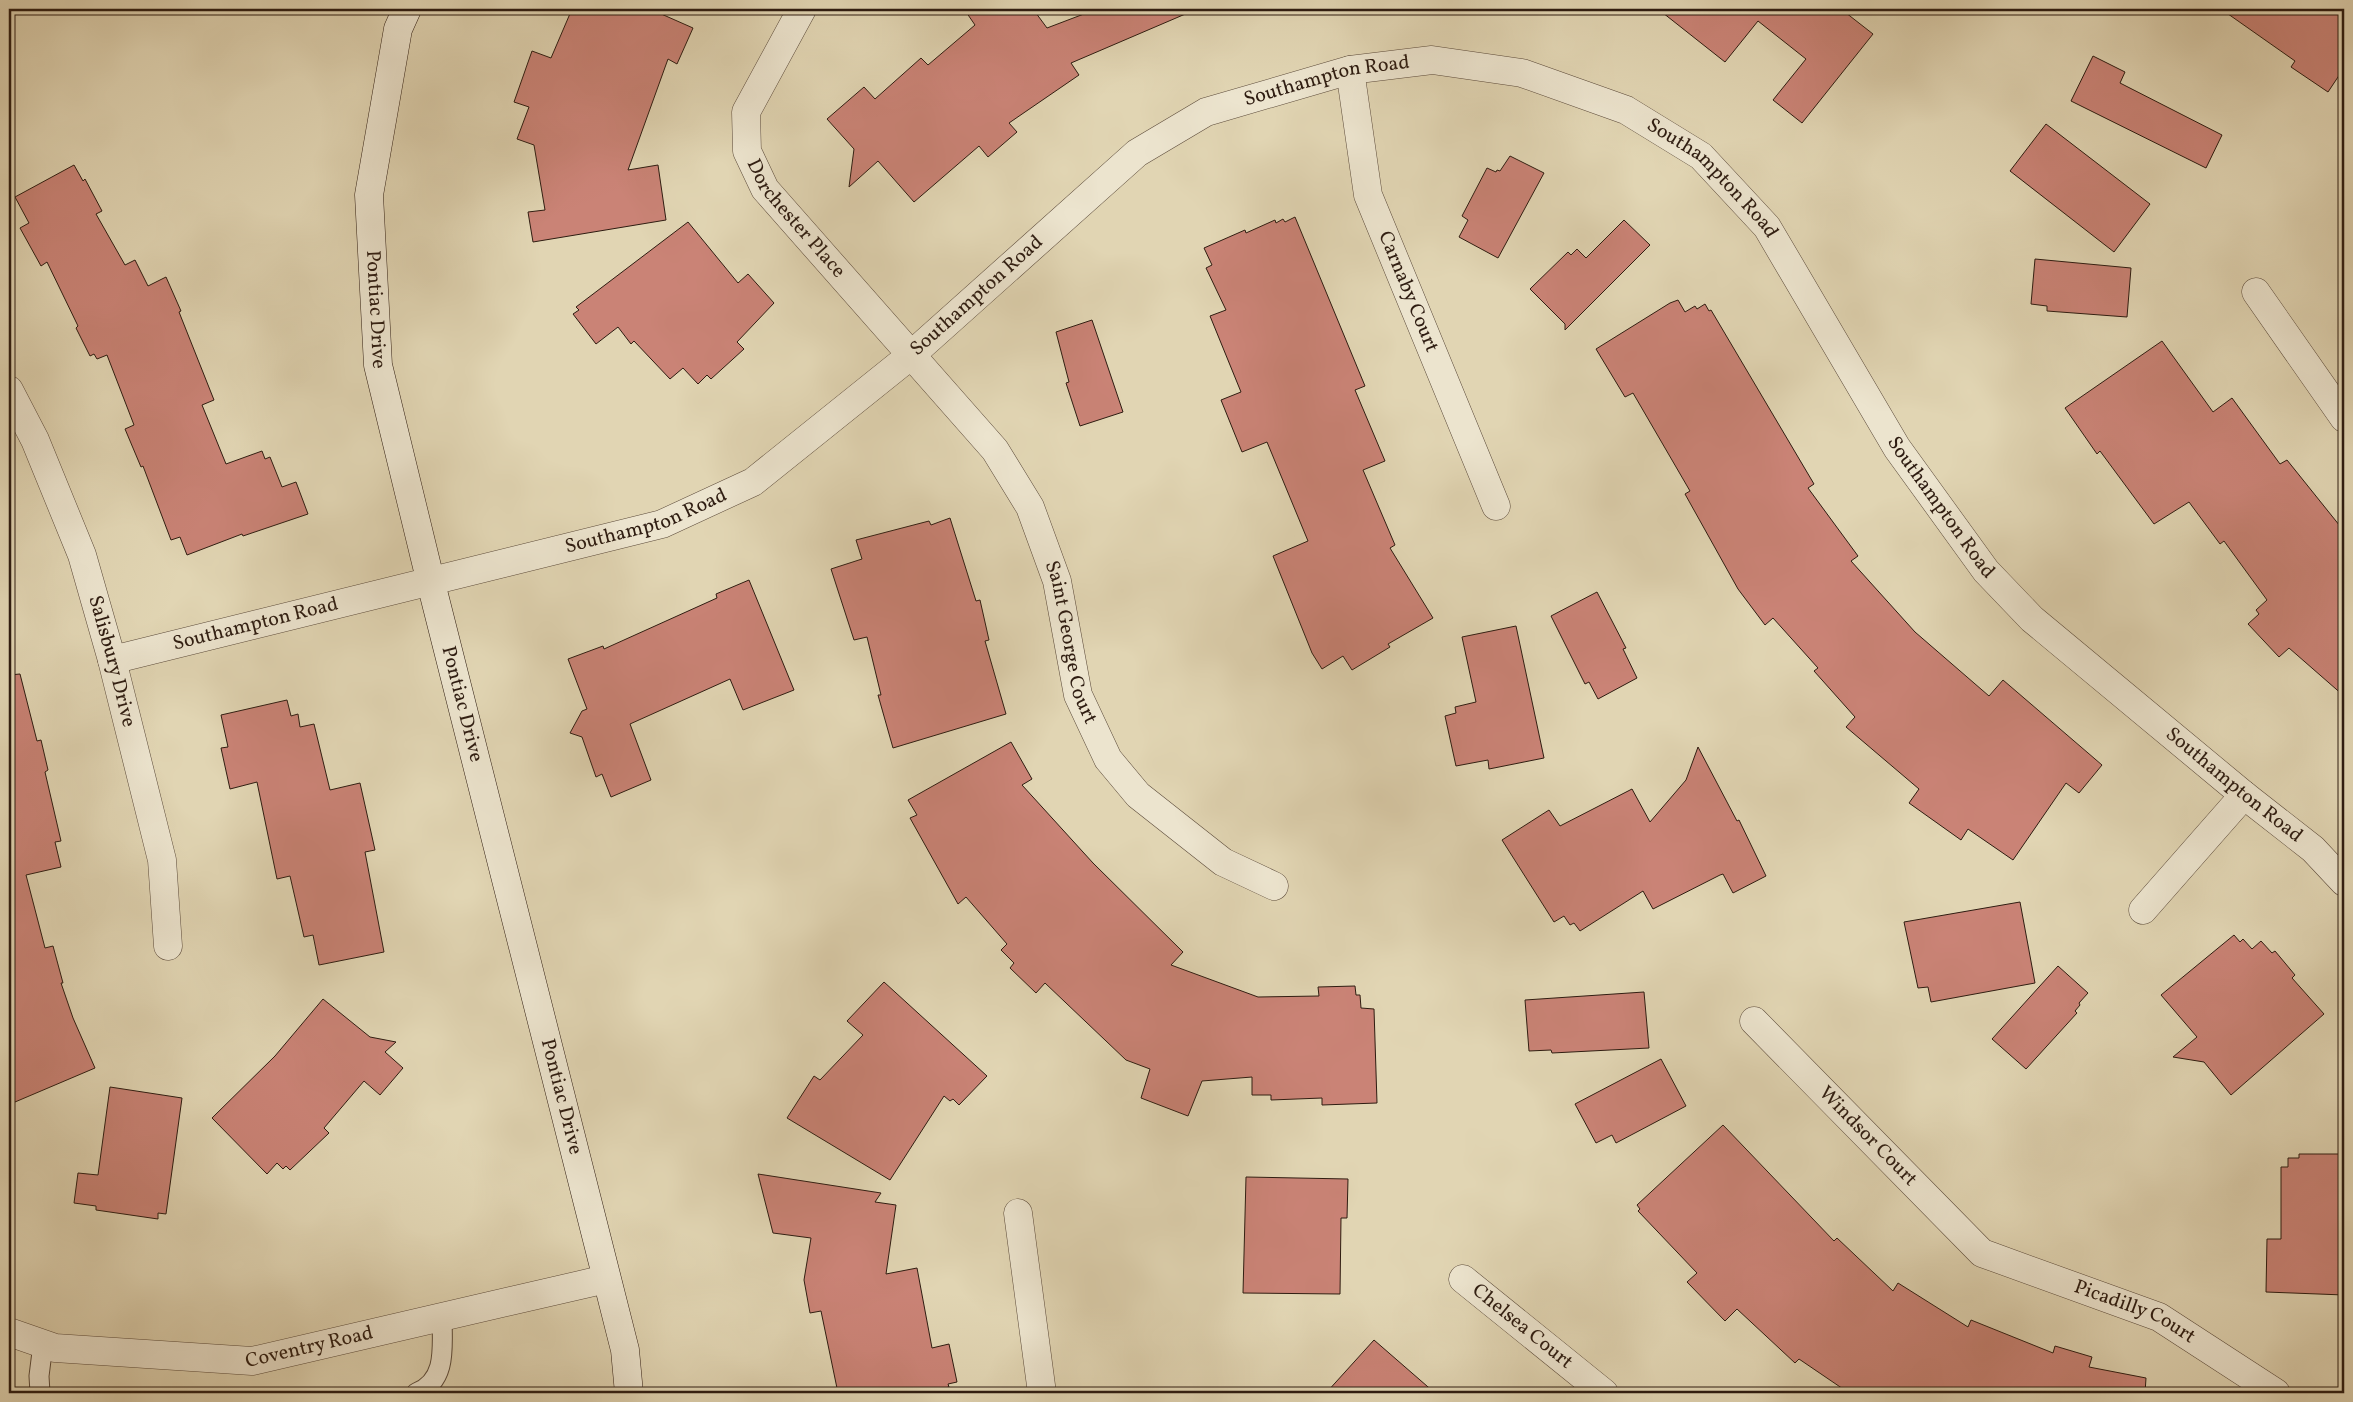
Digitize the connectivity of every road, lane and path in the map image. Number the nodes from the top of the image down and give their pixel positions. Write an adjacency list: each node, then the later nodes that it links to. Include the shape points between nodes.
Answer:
1 (407, 9): 9 (street, Pontiac Drive, via 398,29 369,195 378,365)
2 (802, 9): 5 (street, Dorchester Place, via 746,112 747,150 765,189)
3 (1350, 70): 5 (street, Southampton Road, via 1206,112 1138,153); 8 (street, Carnaby Court, via 1368,196); 11 (street, Southampton Road, via 1432,60 1522,73 1626,110 1701,156 1767,227 1897,448 1986,571 2032,619)
4 (2256, 292): 7 (street)
5 (910, 356): 9 (street, Southampton Road, via 754,482 662,524); 13 (street, Saint George Court, via 995,450 1030,507 1057,581 1078,695 1108,759 1138,796 1223,862)
6 (9, 390): 10 (street, Salisbury Drive, via 35,440 82,555)
7 (2344, 418)
8 (1496, 506)
9 (431, 583): 10 (street, Southampton Road); 19 (street, Pontiac Drive)
10 (112, 660): 15 (street, Salisbury Drive, via 162,860)
11 (2244, 795): 12 (street, Southampton Road, via 2313,848); 14 (street)
12 (2344, 882)
13 (1274, 886)
14 (2143, 910)
15 (168, 946)
16 (1754, 1021): 18 (street, Windsor Court)
17 (1018, 1213): 27 (street)
18 (1982, 1253): 29 (street, Picadilly Court, via 2160,1316)
19 (606, 1279): 21 (street, Coventry Road); 26 (street, Pontiac Drive, via 625,1350)
20 (1464, 1279): 28 (street, Chelsea Court)
21 (442, 1317): 23 (street, Coventry Road, via 252,1361 55,1348); 25 (lane, via 442,1358 438,1376)
22 (9, 1332): 23 (street, Coventry Road)
23 (44, 1344): 24 (lane)
24 (40, 1393)
25 (416, 1393)
26 (629, 1393)
27 (1042, 1393)
28 (1604, 1393)
29 (2276, 1393)

